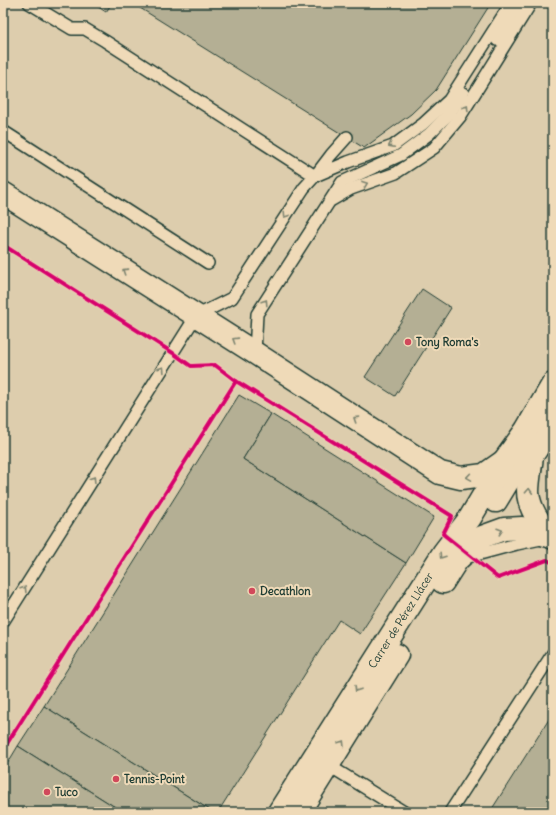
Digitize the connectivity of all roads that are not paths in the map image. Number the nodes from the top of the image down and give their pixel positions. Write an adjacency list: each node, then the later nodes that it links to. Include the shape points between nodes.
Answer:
1 (29, 3): 7 (lane, via 72,29 85,29 105,41)
2 (511, 3): 7 (lane, one-way to 7, via 449,100 423,124 393,146)
3 (520, 3): 9 (lane, via 450,113 402,155 342,182)
4 (531, 3): 9 (lane, one-way to 4, via 352,189 396,173 434,148 460,117)
5 (3, 131): 10 (lane)
6 (347, 137): 7 (lane)
7 (315, 176): 11 (lane, one-way to 11, via 304,188 232,298)
8 (3, 193): 11 (street, one-way to 8)
9 (329, 201): 12 (lane, one-way to 9, via 257,314)
10 (208, 262)
11 (196, 316): 12 (street, one-way to 11); 21 (lane, one-way to 11)
12 (255, 353): 18 (street, one-way to 12, via 484,475 461,478 440,473)
13 (553, 384): 16 (street, Carrer de Pérez Llácer)
14 (553, 410): 16 (lane)
15 (553, 424): 17 (street)
16 (526, 430): 18 (street, Carrer de Pérez Llácer)
17 (532, 456): 19 (street, one-way to 17, via 535,515 528,498); 20 (street, via 510,478)
18 (504, 461): 24 (street, Carrer de Pérez Llácer, one-way to 24, via 470,518 444,552)
19 (552, 538): 20 (street, Carrer de Pérez Llácer, one-way to 19, via 482,537 504,528 522,528)
20 (457, 560): 23 (street, Carrer de Pérez Llácer, one-way to 20)
21 (3, 622)
22 (553, 653): 27 (lane)
23 (328, 765): 25 (street, Carrer de Pérez Llácer); 26 (lane)
24 (279, 812)
25 (299, 812)
26 (404, 812)
27 (450, 812)

